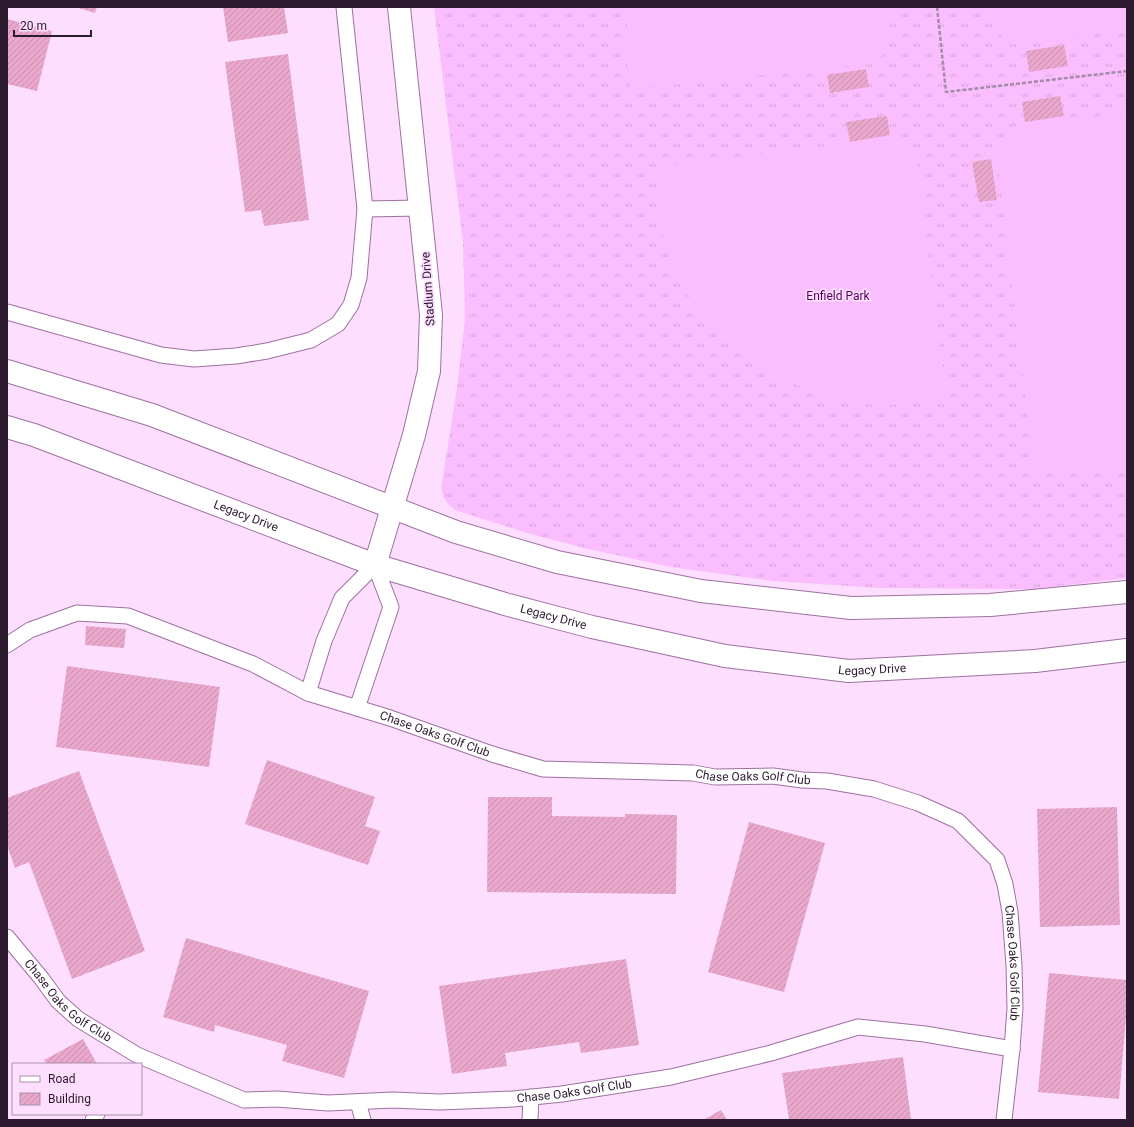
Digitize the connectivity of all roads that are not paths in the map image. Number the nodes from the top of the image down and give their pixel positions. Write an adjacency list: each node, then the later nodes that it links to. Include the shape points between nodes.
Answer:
1 (344, 7): 4 (lane)
2 (399, 7): 3 (main road, Stadium Drive)
3 (420, 208): 4 (lane); 8 (main road, Stadium Drive, via 431,315 429,371 414,436)
4 (365, 210): 5 (lane, via 359,278 351,305 338,324 311,340 261,352 194,359 161,355)
5 (7, 312)
6 (7, 371): 8 (main road, via 152,415)
7 (7, 427): 9 (main road, Legacy Drive)
8 (392, 507): 9 (main road, Stadium Drive); 10 (main road, via 456,532 557,562 701,591 851,608 990,605)
9 (375, 565): 12 (main road, Legacy Drive, via 592,627 725,656 849,671 1020,661); 13 (lane, via 342,598 324,641); 14 (lane, via 391,607)
10 (1127, 592)
11 (7, 645): 13 (lane, Chase Oaks Golf Club, via 30,630 77,613 128,616 253,664)
12 (1127, 650)
13 (308, 693): 14 (lane, Chase Oaks Golf Club)
14 (357, 708): 16 (lane, Chase Oaks Golf Club, via 543,769 694,773 715,777 772,776 827,781 881,791 918,803 958,821 997,860 1005,884 1014,965 1015,1008)
15 (7, 936): 17 (lane, Chase Oaks Golf Club, via 58,1001 78,1019)
16 (1012, 1049): 18 (lane, Chase Oaks Golf Club, via 925,1034 858,1027 771,1053 671,1077); 22 (lane, Chase Oaks Golf Club)
17 (134, 1059): 19 (lane, Chase Oaks Golf Club, via 244,1100)
18 (531, 1097): 19 (lane, Chase Oaks Golf Club, via 439,1102); 21 (lane)
19 (358, 1102): 20 (lane)
20 (363, 1120)
21 (530, 1120)
22 (1004, 1120)

